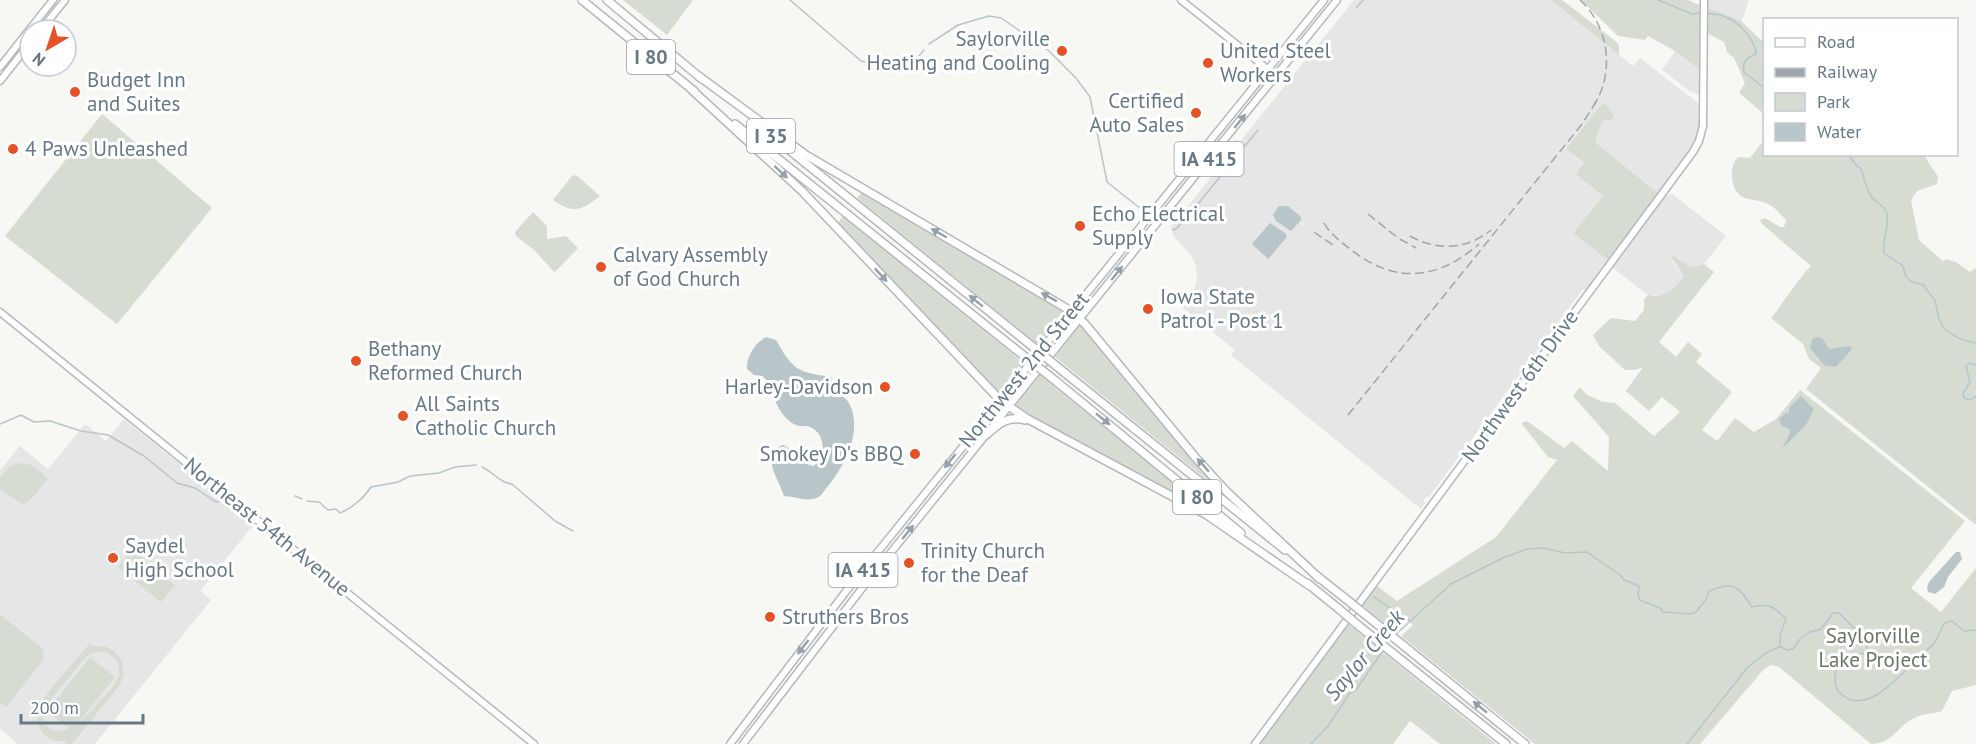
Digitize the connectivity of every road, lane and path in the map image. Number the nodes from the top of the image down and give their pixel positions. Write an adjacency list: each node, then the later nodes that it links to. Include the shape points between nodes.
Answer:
1 (53, 0): 13 (main road)
2 (65, 0): 10 (main road)
3 (576, 0): 11 (highway)
4 (582, 0): 11 (highway, I 80)
5 (606, 0): 16 (highway, I 35)
6 (1182, 0): 14 (main road)
7 (1324, 0): 14 (main road, Northwest 2nd Street / IA 415)
8 (1336, 0): 15 (main road, Northwest 2nd Street / IA 415)
9 (1704, 0): 32 (main road, Northwest 6th Drive, via 1703,126 1693,152)
10 (50, 18)
11 (610, 23): 18 (highway, I 80)
12 (18, 58): 17 (main road)
13 (0, 67)
14 (1268, 70): 15 (main road); 20 (main road, Northwest 2nd Street / IA 415)
15 (1276, 76): 22 (main road, Northwest 2nd Street / IA 415, one-way to 15)
16 (700, 77): 19 (highway, I 35); 20 (highway, one-way to 16, via 806,155)
17 (0, 81)
18 (692, 90): 23 (highway, one-way to 23, via 826,215); 28 (highway, I 80, one-way to 28, bridge)
19 (843, 194): 27 (highway, I 80, one-way to 19, bridge)
20 (1071, 311): 22 (highway); 23 (main road, Northwest 2nd Street / IA 415)
21 (0, 312): 29 (main road, Northeast 54th Avenue)
22 (1080, 318): 24 (main road, Northwest 2nd Street / IA 415); 27 (highway, one-way to 22, via 1226,491)
23 (1000, 400): 24 (highway); 30 (main road, Northwest 2nd Street / IA 415, one-way to 30, via 847,590)
24 (1009, 406): 25 (highway); 26 (main road, Northwest 2nd Street / IA 415)
25 (1036, 424): 26 (highway, via 1010,418); 28 (highway, via 1207,515)
26 (986, 435): 31 (main road, Northwest 2nd Street / IA 415, one-way to 26)
27 (1320, 579): 34 (highway, I 80, one-way to 27, bridge)
28 (1310, 586): 33 (highway, I 80, bridge)
29 (534, 744)
30 (730, 744)
31 (742, 744)
32 (1255, 744)
33 (1506, 744)
34 (1525, 744)

